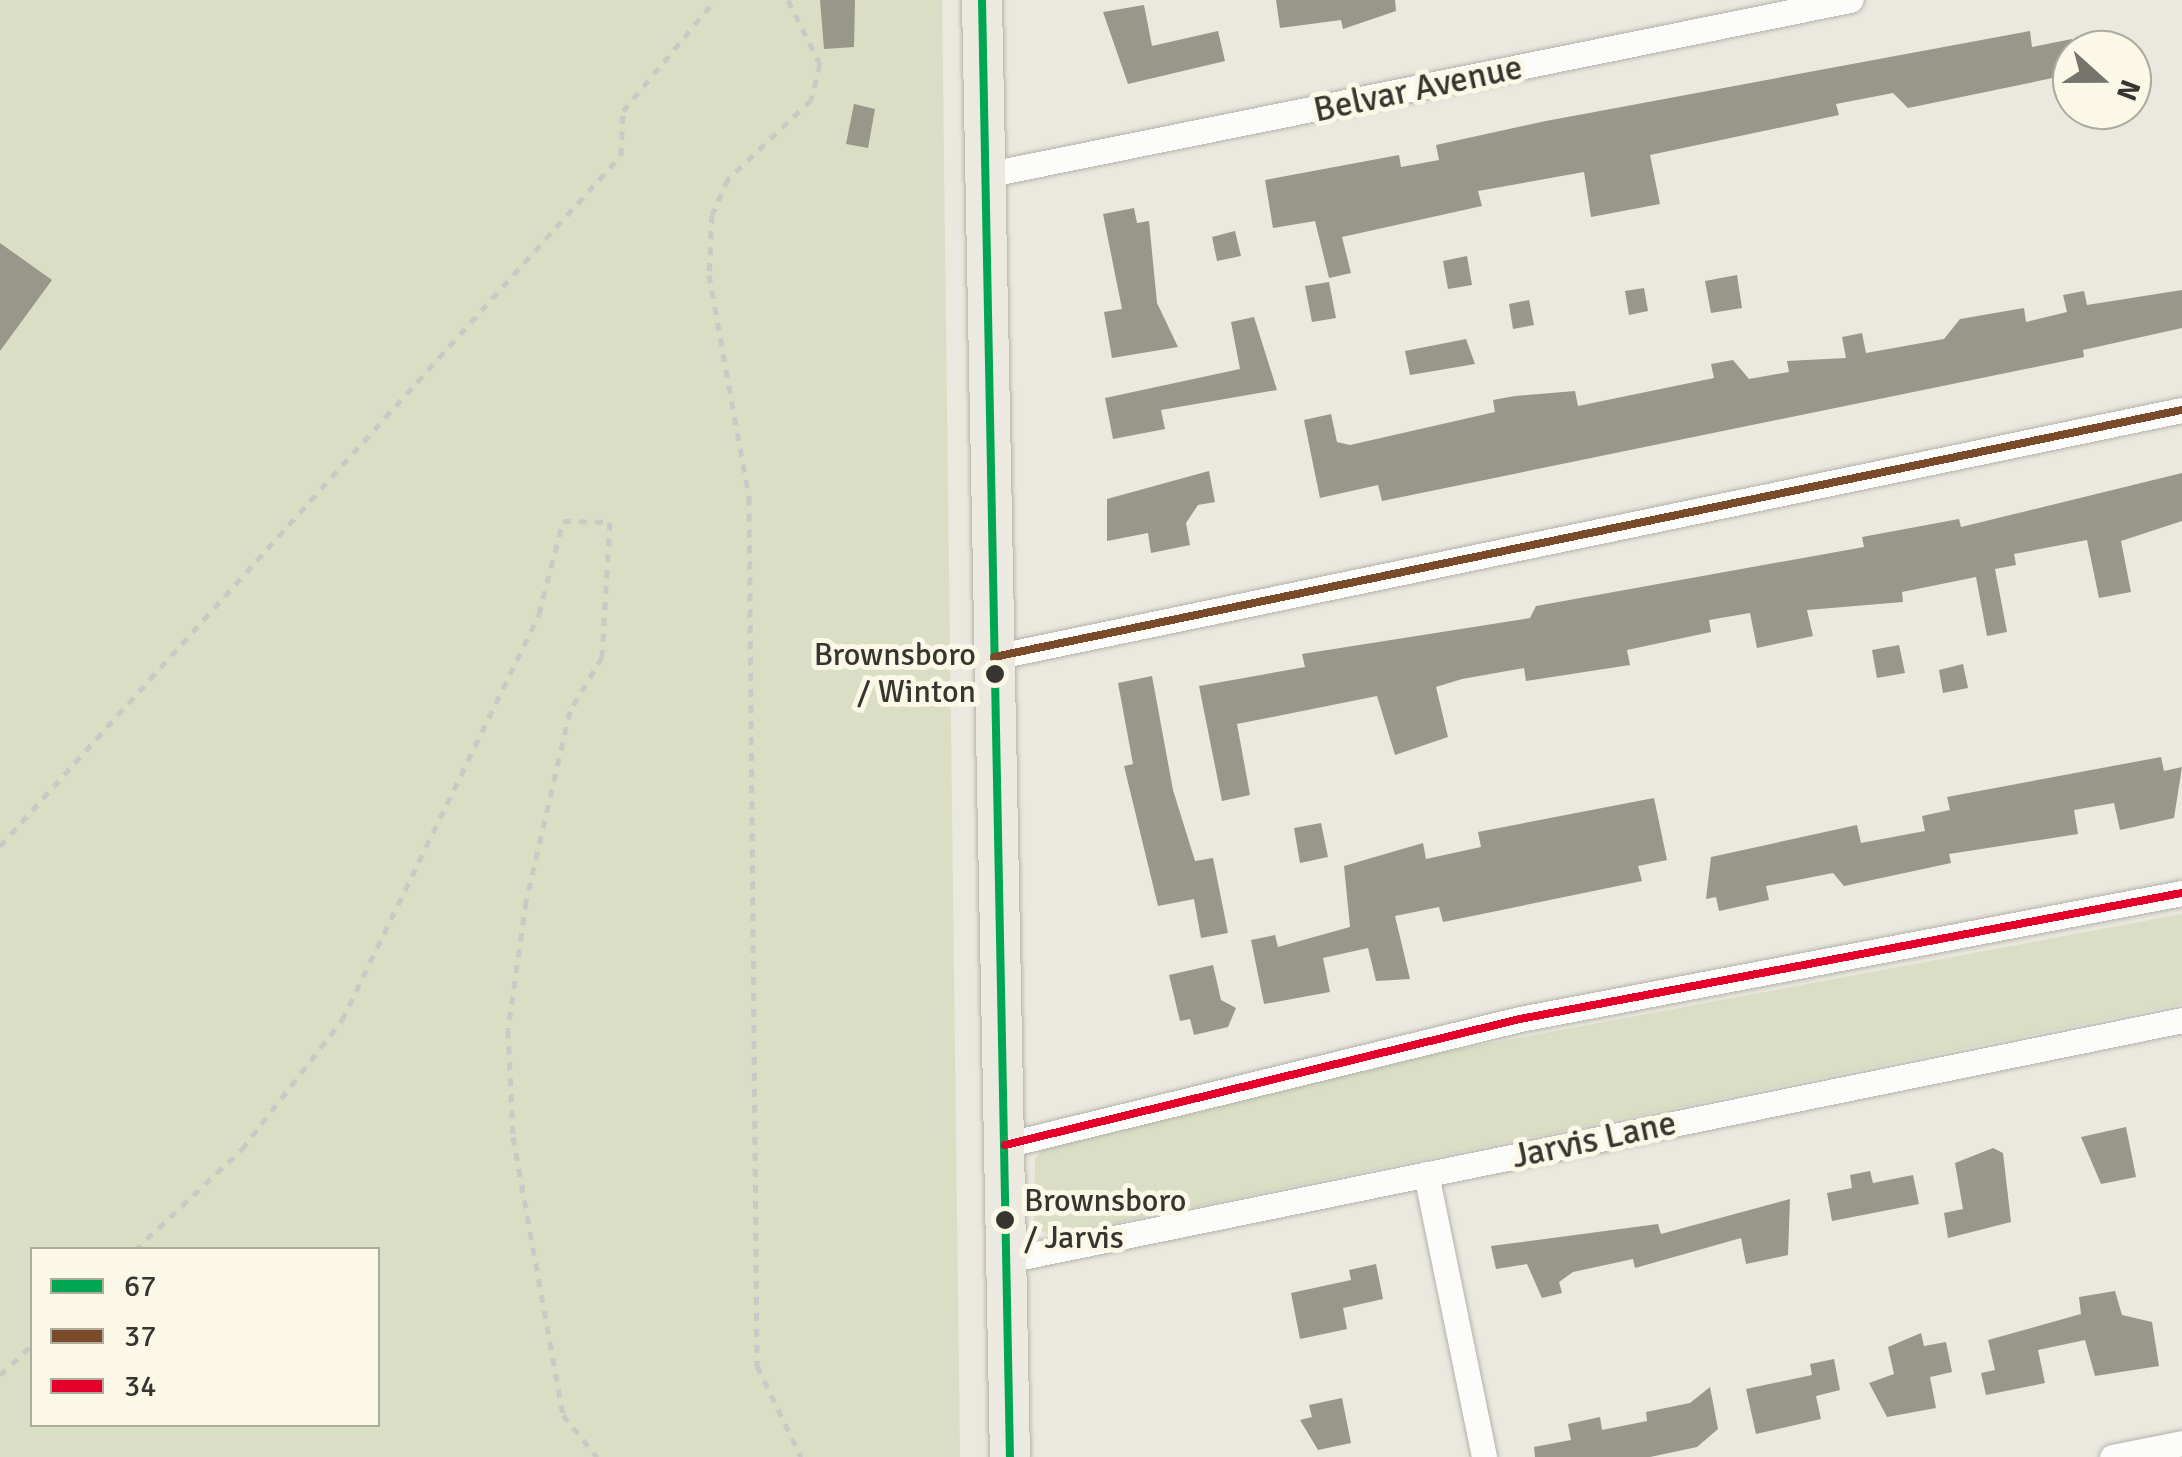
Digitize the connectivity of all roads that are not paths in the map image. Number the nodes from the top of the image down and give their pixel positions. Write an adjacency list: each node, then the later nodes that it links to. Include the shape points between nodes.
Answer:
1 (982, 0): 3 (main road)
2 (1850, 0): 3 (street, Belvar Avenue)
3 (985, 175): 5 (main road)
4 (2182, 410): 5 (street)
5 (994, 657): 8 (main road)
6 (2182, 893): 8 (street, via 1481,1027)
7 (2182, 1020): 9 (street, Jarvis Lane)
8 (1005, 1145): 10 (main road)
9 (1426, 1174): 10 (street, Jarvis Lane); 13 (street)
10 (1006, 1260): 12 (main road)
11 (2182, 1443): 14 (street)
12 (1010, 1457)
13 (1484, 1457)
14 (2112, 1457)

